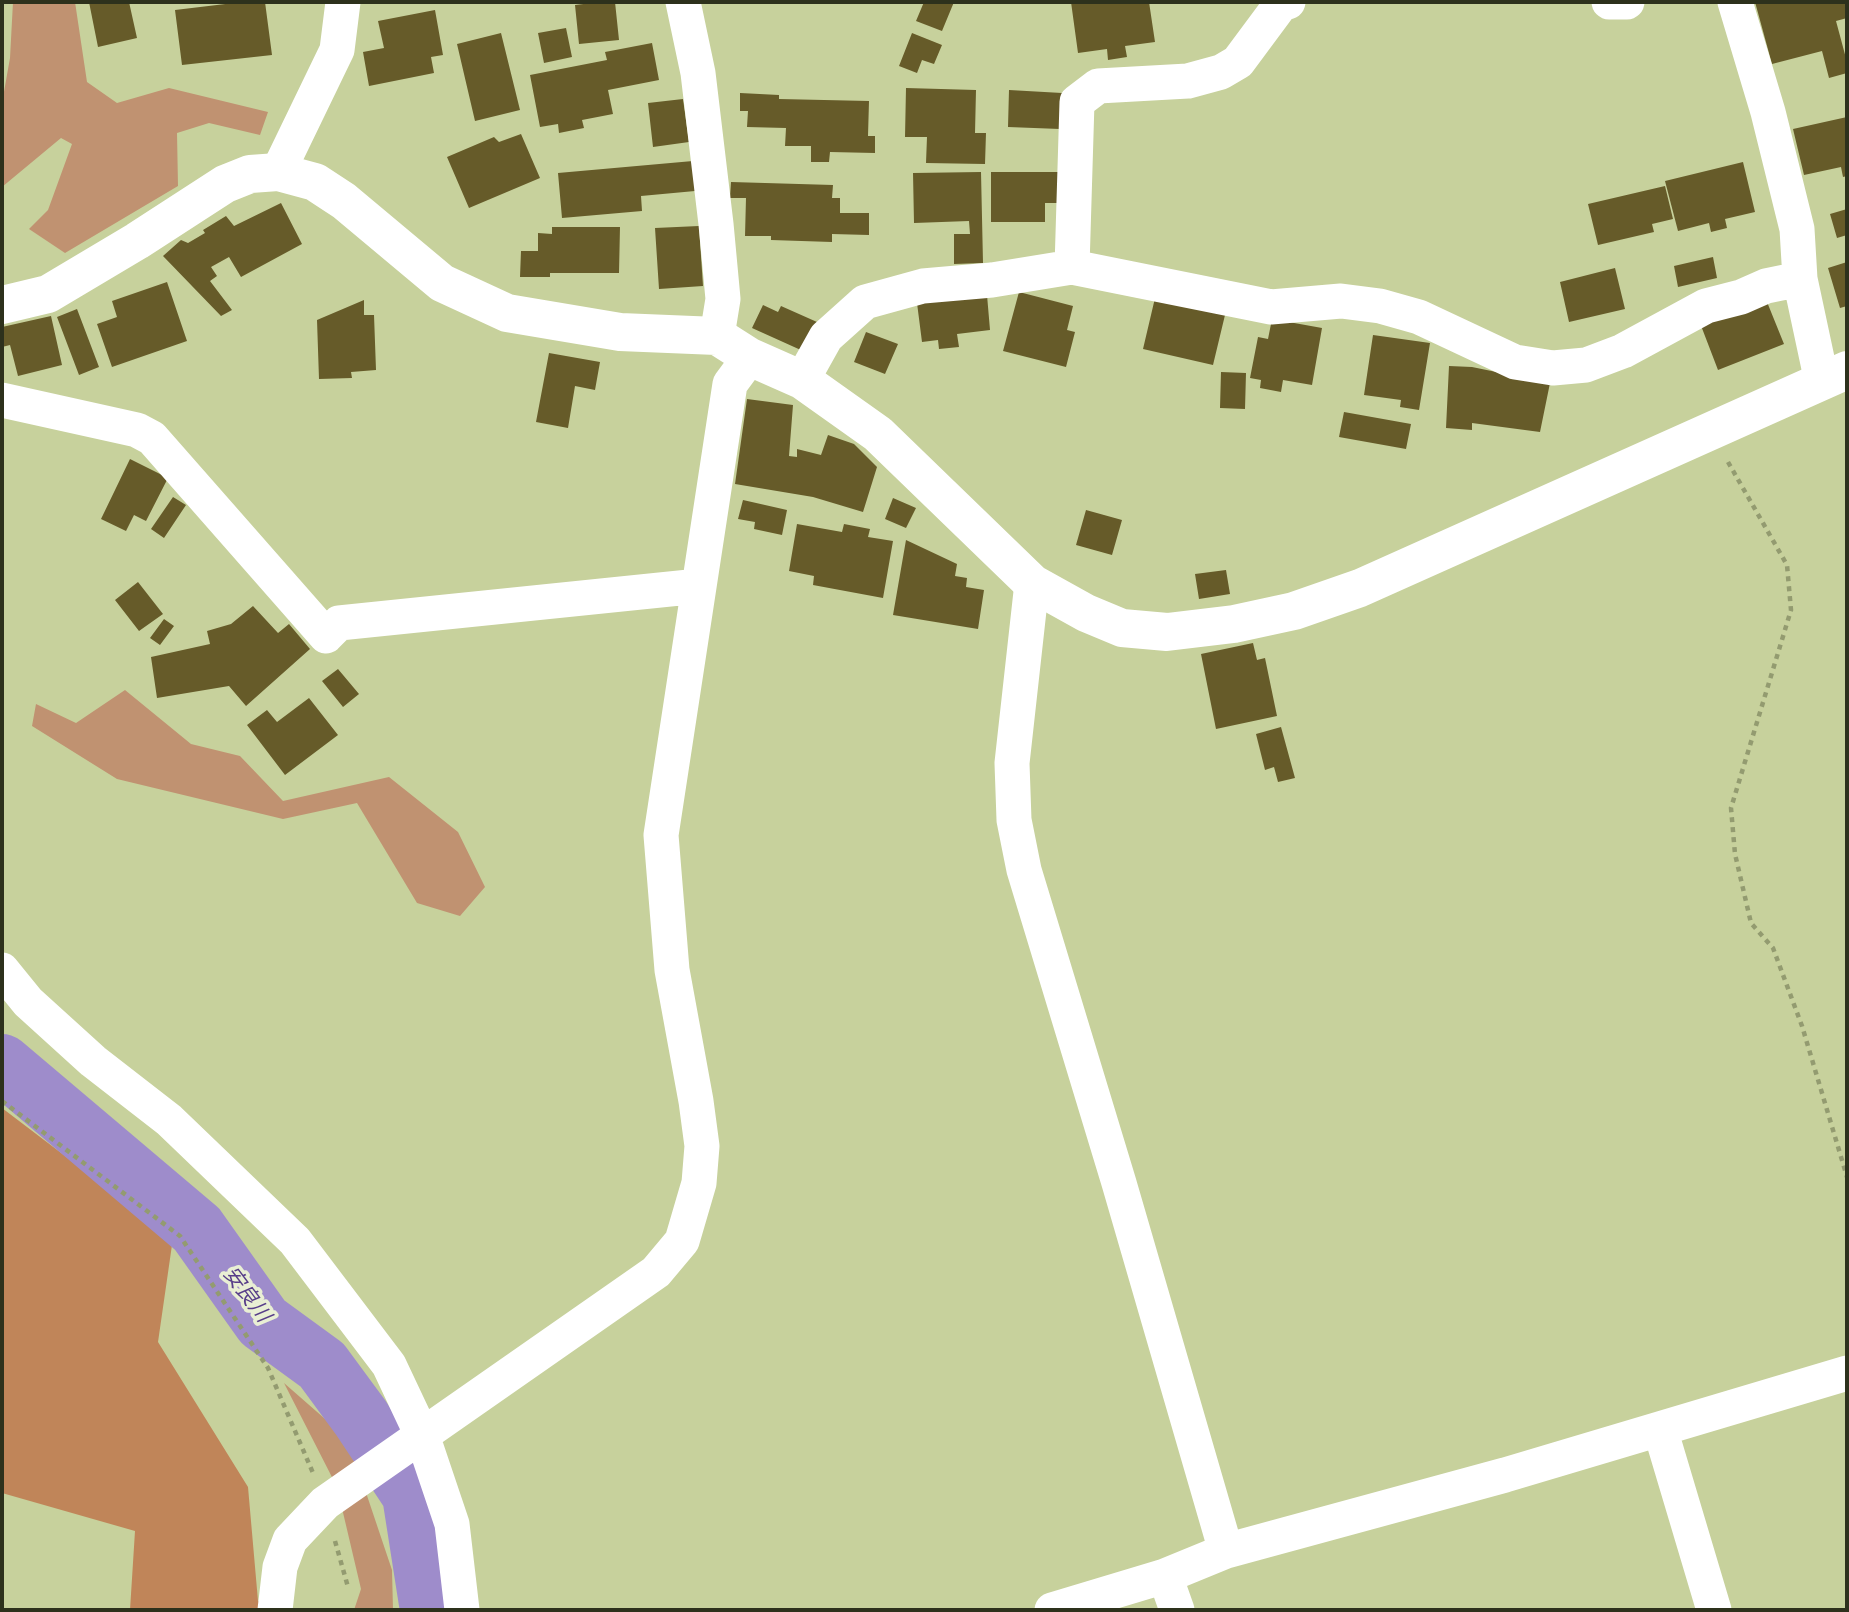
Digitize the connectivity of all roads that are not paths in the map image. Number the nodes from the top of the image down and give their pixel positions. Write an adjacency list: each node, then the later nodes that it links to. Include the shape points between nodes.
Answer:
1 (343, 2): 7 (street, via 337,50)
2 (682, 2): 11 (street, via 698,73 716,224 723,299)
3 (1288, 2): 8 (street, via 1281,4 1238,62 1221,72 1188,81 1098,86 1077,102)
4 (1609, 2): 5 (street)
5 (1627, 2)
6 (1735, 2): 9 (street, via 1797,229)
7 (278, 172): 10 (street, via 250,174 225,184 48,294); 11 (street, via 315,182 442,283 507,313 621,332)
8 (1072, 267): 9 (street, via 1271,307 1341,301 1380,306 1419,317 1515,362 1553,368 1586,365 1623,351 1706,306); 14 (street, via 923,286 865,302 826,337)
9 (1800, 279): 13 (street)
10 (2, 305)
11 (717, 336): 12 (street)
12 (750, 357): 14 (street); 17 (street, via 730,384)
13 (1835, 376): 16 (street, via 1360,588 1294,611 1167,632 1122,628)
14 (802, 380): 16 (street, via 878,434)
15 (2, 400): 17 (street, via 138,430 152,438 326,636 339,622)
16 (1032, 583): 22 (street, via 1012,763 1014,820 1024,870)
17 (699, 586): 21 (street, via 661,835 672,970 702,1146 699,1183 682,1241 656,1272)
18 (2, 970): 21 (street, via 27,1002 169,1120 295,1241 389,1366)
19 (1847, 1373): 20 (street)
20 (1660, 1429): 22 (street); 28 (street)
21 (422, 1435): 24 (street, via 325,1503 290,1540 280,1567); 25 (street, via 452,1524)
22 (1226, 1551): 23 (street)
23 (1166, 1576): 26 (street); 27 (street)
24 (275, 1610)
25 (462, 1610)
26 (1052, 1610)
27 (1177, 1610)
28 (1714, 1610)

